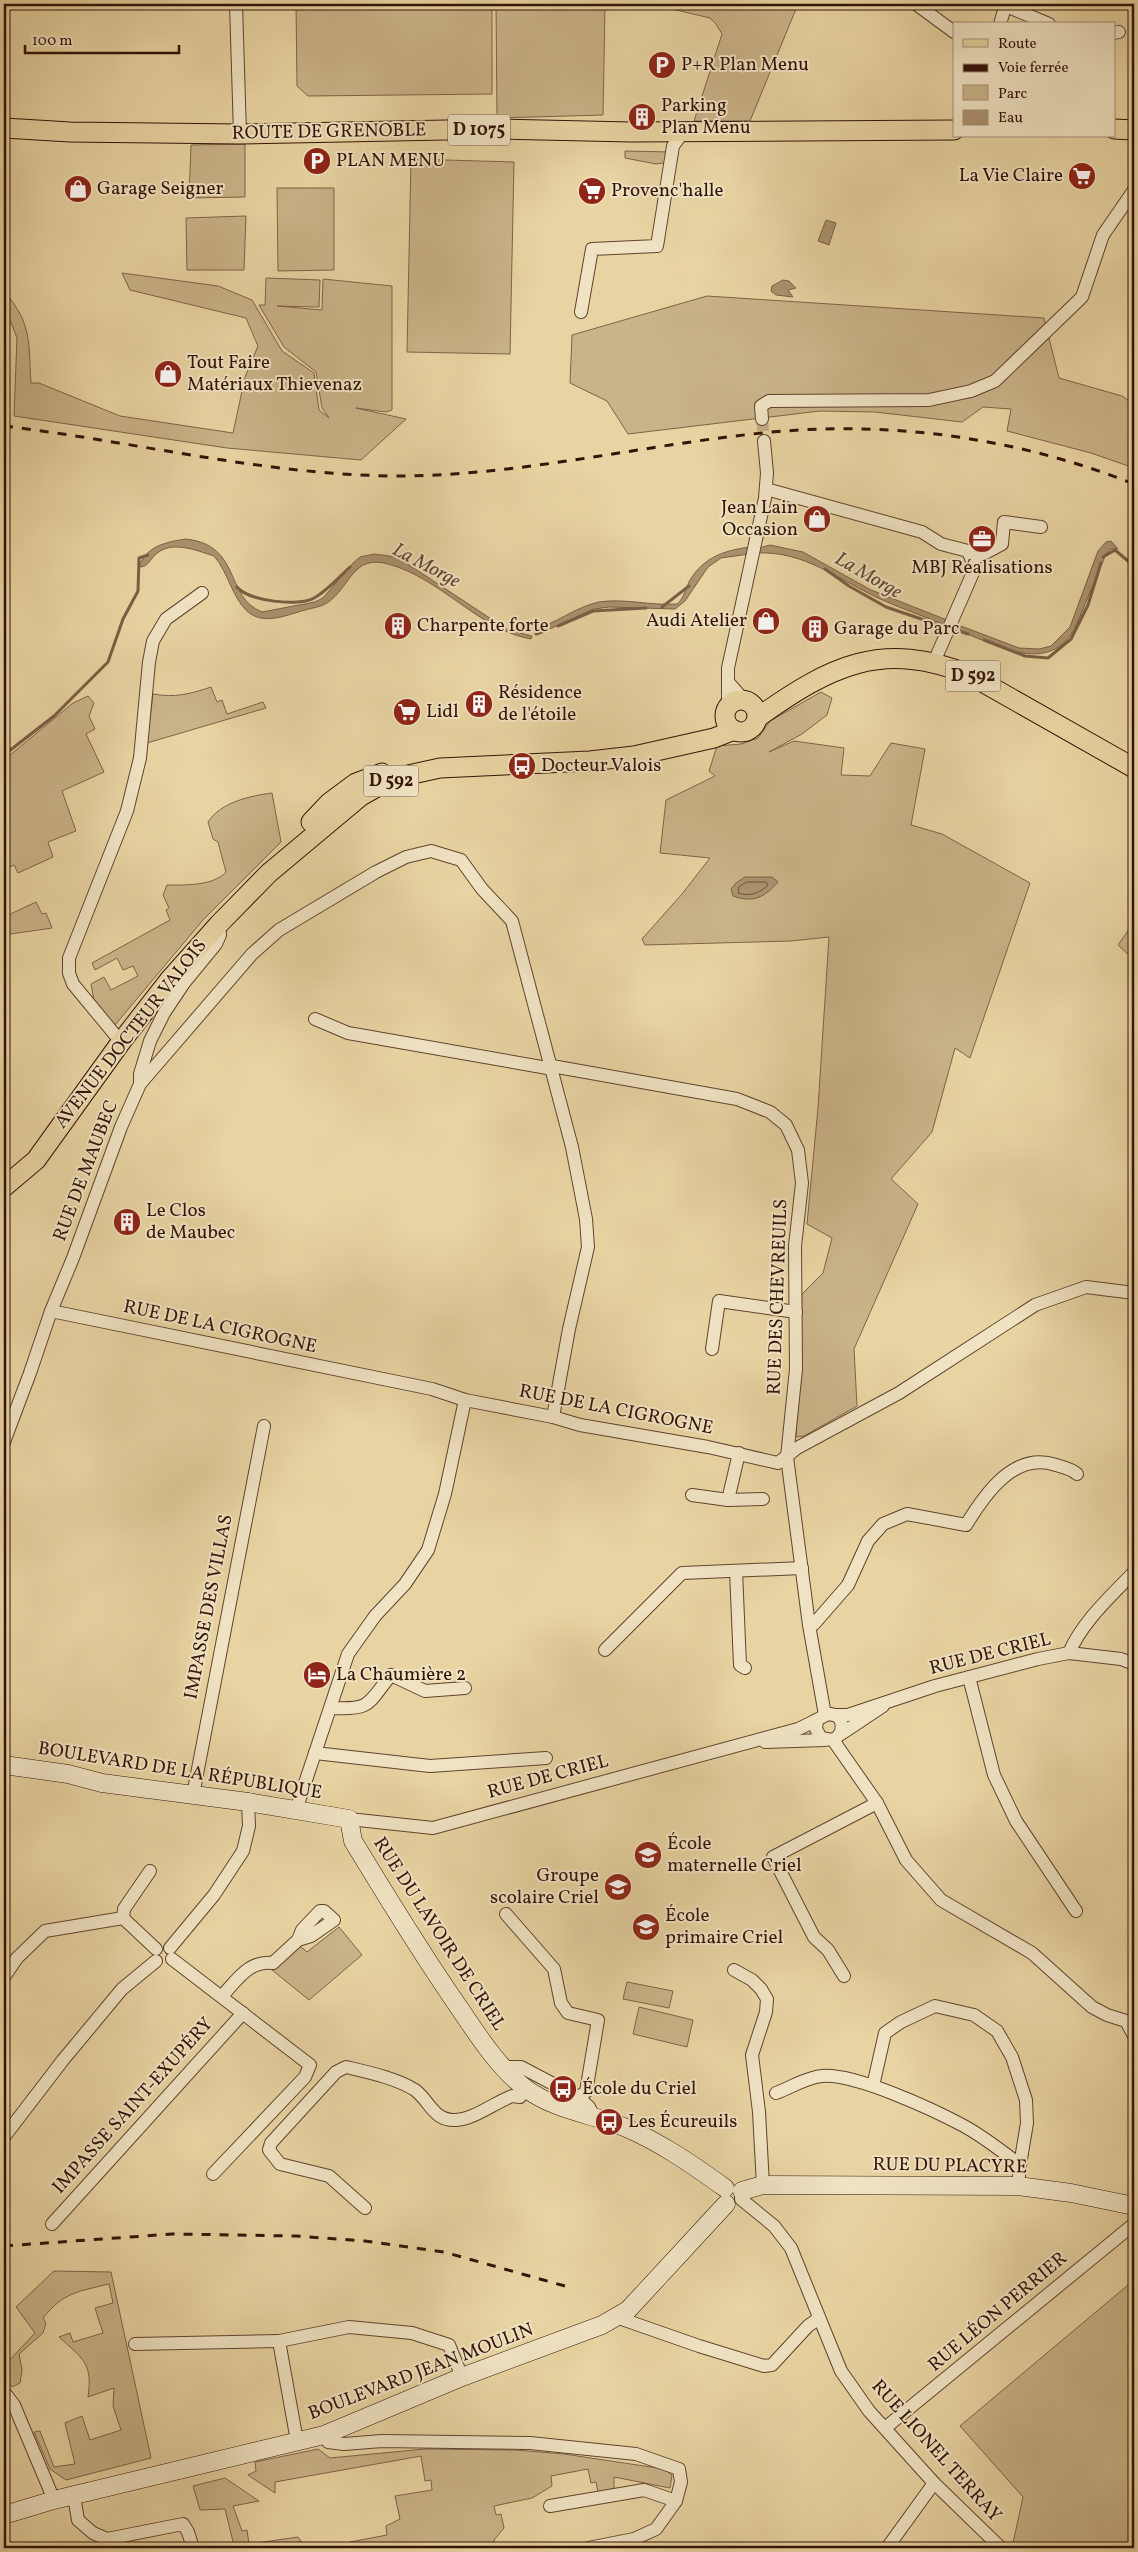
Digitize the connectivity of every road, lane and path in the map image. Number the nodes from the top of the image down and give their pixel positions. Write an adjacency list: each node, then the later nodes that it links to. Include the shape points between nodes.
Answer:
1 (236, 4): 12 (street)
2 (916, 4): 6 (street)
3 (1006, 5): 4 (street); 5 (street)
4 (1001, 22)
5 (1044, 22)
6 (953, 31)
7 (4, 128): 12 (main road, ROUTE DE GRENOBLE / D 1075)
8 (1116, 129): 10 (main road)
9 (953, 130): 11 (main road, ROUTE DE GRENOBLE / D 1075)
10 (1134, 130)
11 (683, 132): 12 (main road, ROUTE DE GRENOBLE / D 1075, via 497,130); 14 (street, via 673,146 657,246 592,249)
12 (240, 134)
13 (1134, 190): 15 (street, via 1103,235 1082,297 995,381 971,391 929,400 769,401 761,406)
14 (581, 312)
15 (762, 419)
16 (764, 441): 17 (street)
17 (766, 489): 19 (street, via 922,532 941,544 968,551); 22 (street, via 728,668 728,682)
18 (1041, 527): 19 (street, via 1004,522 1002,544)
19 (972, 560): 21 (street, via 975,568)
20 (202, 593): 26 (street, via 166,618 153,641 140,758 127,811 69,958 73,984)
21 (934, 662): 22 (main road, D 592, via 872,658); 23 (main road, D 592, via 970,675)
22 (740, 712): 24 (main road, AVENUE DOCTEUR VALOIS / D 592, via 714,738 634,756 590,762 542,763 514,757 439,759 406,764 356,783 323,810 269,873)
23 (1134, 768)
24 (219, 924): 26 (main road, AVENUE DOCTEUR VALOIS / D 592, via 170,979); 28 (street, RUE DE MAUBEC, via 220,935 216,944 164,1013 150,1042)
25 (315, 1019): 27 (street, RUE DES CHEVREUILS, via 348,1033)
26 (121, 1042): 29 (main road, AVENUE DOCTEUR VALOIS / D 592, via 36,1160)
27 (552, 1067): 28 (street, via 512,921 461,860 431,851 406,857 376,872 280,930 252,954); 32 (street, RUE DES CHEVREUILS, via 737,1099 770,1112 786,1126 798,1150 802,1183 795,1246); 35 (street, via 572,1147 588,1236)
28 (140, 1084): 31 (street, RUE DE MAUBEC)
29 (8, 1181)
30 (1134, 1293): 39 (street, RUE DE LA CIGROGNE, via 1086,1287 1035,1305 898,1393 797,1448)
31 (50, 1311): 34 (street, RUE DE LA CIGROGNE, via 432,1390); 37 (street, RUE DE MAUBEC)
32 (796, 1312): 33 (street, via 719,1301); 39 (street, RUE DES CHEVREUILS, via 796,1369)
33 (712, 1349)
34 (466, 1400): 35 (street, RUE DE LA CIGROGNE); 55 (street, via 446,1494 428,1550 348,1654)
35 (553, 1417): 38 (street, RUE DE LA CIGROGNE)
36 (264, 1426): 62 (street, IMPASSE DES VILLAS)
37 (4, 1442)
38 (739, 1453): 39 (street, RUE DE LA CIGROGNE, via 778,1463); 43 (street)
39 (787, 1457): 44 (street, RUE DES CHEVREUILS)
40 (1077, 1474): 47 (street, via 1042,1460 1015,1468 986,1493 966,1525 907,1514 883,1524 868,1541 848,1585)
41 (692, 1495): 43 (street)
42 (763, 1499): 43 (street)
43 (728, 1500)
44 (802, 1568): 45 (street); 47 (street, RUE DES CHEVREUILS)
45 (736, 1571): 48 (street, via 682,1573); 51 (street, via 740,1666)
46 (1134, 1572): 49 (street, via 1109,1597 1073,1643)
47 (810, 1625): 56 (street, RUE DES CHEVREUILS)
48 (605, 1650)
49 (1069, 1653): 50 (street, RUE DE CRIEL, via 1121,1659); 52 (street, RUE DE CRIEL)
50 (1134, 1664)
51 (745, 1668)
52 (969, 1677): 54 (street, RUE DE CRIEL); 68 (street, via 994,1774 1016,1821)
53 (465, 1688): 55 (street, via 425,1691 391,1675 366,1706)
54 (886, 1702): 56 (street, RUE DE CRIEL, via 848,1715); 57 (street, RUE DE CRIEL, via 880,1710)
55 (332, 1708): 59 (street)
56 (825, 1717): 57 (street, via 841,1722); 57 (street, via 817,1733); 58 (street, RUE DE CRIEL, via 798,1729)
57 (833, 1738): 58 (street, RUE DE CRIEL, via 772,1743); 64 (street)
58 (754, 1741): 66 (street, RUE DE CRIEL, via 433,1828)
59 (315, 1753): 60 (street, via 430,1766); 65 (street)
60 (546, 1758)
61 (4, 1765): 62 (street, BOULEVARD DE LA RÉPUBLIQUE)
62 (193, 1795): 63 (street, BOULEVARD DE LA RÉPUBLIQUE)
63 (248, 1802): 65 (street, BOULEVARD DE LA RÉPUBLIQUE); 72 (street, via 243,1851)
64 (877, 1803): 75 (street, via 773,1857 814,1937 828,1950); 79 (street, via 906,1860 941,1900 1032,1953 1092,2007 1107,2015)
65 (296, 1810): 66 (street, BOULEVARD DE LA RÉPUBLIQUE)
66 (349, 1819): 81 (street, RUE DU LAVOIR DE CRIEL, via 353,1841 364,1859 432,1969)
67 (150, 1871): 70 (street, via 124,1909)
68 (1076, 1911)
69 (506, 1914): 85 (street, via 554,1969 561,2003 568,2013 598,2020 586,2092)
70 (123, 1918): 73 (street); 76 (street, via 44,1931 17,1958)
71 (298, 1940): 77 (street, IMPASSE SAINT-EXUPÉRY, via 273,1963 263,1962 248,1968)
72 (171, 1954): 73 (street, via 162,1946); 73 (street, via 164,1964); 77 (street, IMPASSE SAINT-EXUPÉRY)
73 (156, 1955): 86 (street, via 106,2008)
74 (734, 1970): 89 (street, via 752,1980 767,1998 766,2012 752,2056)
75 (844, 1976)
76 (4, 1977)
77 (222, 1996): 78 (street, IMPASSE SAINT-EXUPÉRY)
78 (243, 2013): 88 (street, IMPASSE SAINT-EXUPÉRY, via 310,2065 309,2070); 94 (street, IMPASSE SAINT-EXUPÉRY)
79 (1130, 2017): 80 (street)
80 (1134, 2036)
81 (502, 2067): 83 (street, RUE DU LAVOIR DE CRIEL); 85 (street, RUE DU LAVOIR DE CRIEL, via 521,2067)
82 (873, 2086): 84 (street, via 849,2077 821,2076); 87 (street, via 965,2126); 87 (street, via 884,2033 935,2006 974,2015 997,2032 1012,2057 1026,2100 1027,2123)
83 (526, 2088): 85 (street, RUE DU LAVOIR DE CRIEL); 93 (street, via 520,2097 507,2098 458,2120 446,2120 437,2116 422,2096 404,2084 346,2068 336,2072 271,2143 269,2150 280,2164 329,2176)
84 (776, 2093)
85 (574, 2104): 91 (street, RUE DU LAVOIR DE CRIEL, via 594,2117 660,2144)
86 (4, 2137)
87 (1020, 2165): 90 (street)
88 (213, 2174)
89 (763, 2185): 90 (street, RUE DU PLACYRE); 91 (street, RUE DU PLACYRE)
90 (1018, 2186): 92 (street, RUE DU PLACYRE)
91 (733, 2196): 96 (street, BOULEVARD JEAN MOULIN, via 628,2310); 97 (street, RUE LIONEL TERRAY, via 774,2226 791,2248)
92 (1134, 2206)
93 (365, 2208)
94 (52, 2224)
95 (1134, 2224): 102 (street, RUE LÉON PERRIER)
96 (616, 2317): 97 (street, via 764,2366 772,2365); 100 (street, BOULEVARD JEAN MOULIN, via 581,2334)
97 (818, 2319): 102 (street, RUE LIONEL TERRAY, via 841,2371)
98 (279, 2341): 99 (street); 100 (street, via 349,2327 412,2332 449,2345); 104 (street)
99 (136, 2344)
100 (462, 2378): 103 (street, BOULEVARD JEAN MOULIN)
101 (4, 2392): 107 (street, via 14,2406)
102 (885, 2428): 105 (street, RUE LIONEL TERRAY)
103 (324, 2434): 104 (street, BOULEVARD JEAN MOULIN); 108 (street, via 328,2442 344,2444 382,2441 530,2443 636,2454 679,2469 681,2482)
104 (297, 2440): 106 (street, BOULEVARD JEAN MOULIN)
105 (934, 2483): 113 (street); 114 (street, RUE LIONEL TERRAY)
106 (74, 2496): 107 (street, BOULEVARD JEAN MOULIN); 111 (street, via 78,2520 93,2533 107,2539 183,2524)
107 (54, 2500): 110 (street, BOULEVARD JEAN MOULIN)
108 (676, 2501): 109 (street, via 644,2490); 112 (street, via 656,2530 634,2539)
109 (550, 2506)
110 (4, 2515)
111 (193, 2548)
112 (588, 2548)
113 (887, 2548)
114 (1001, 2548)

